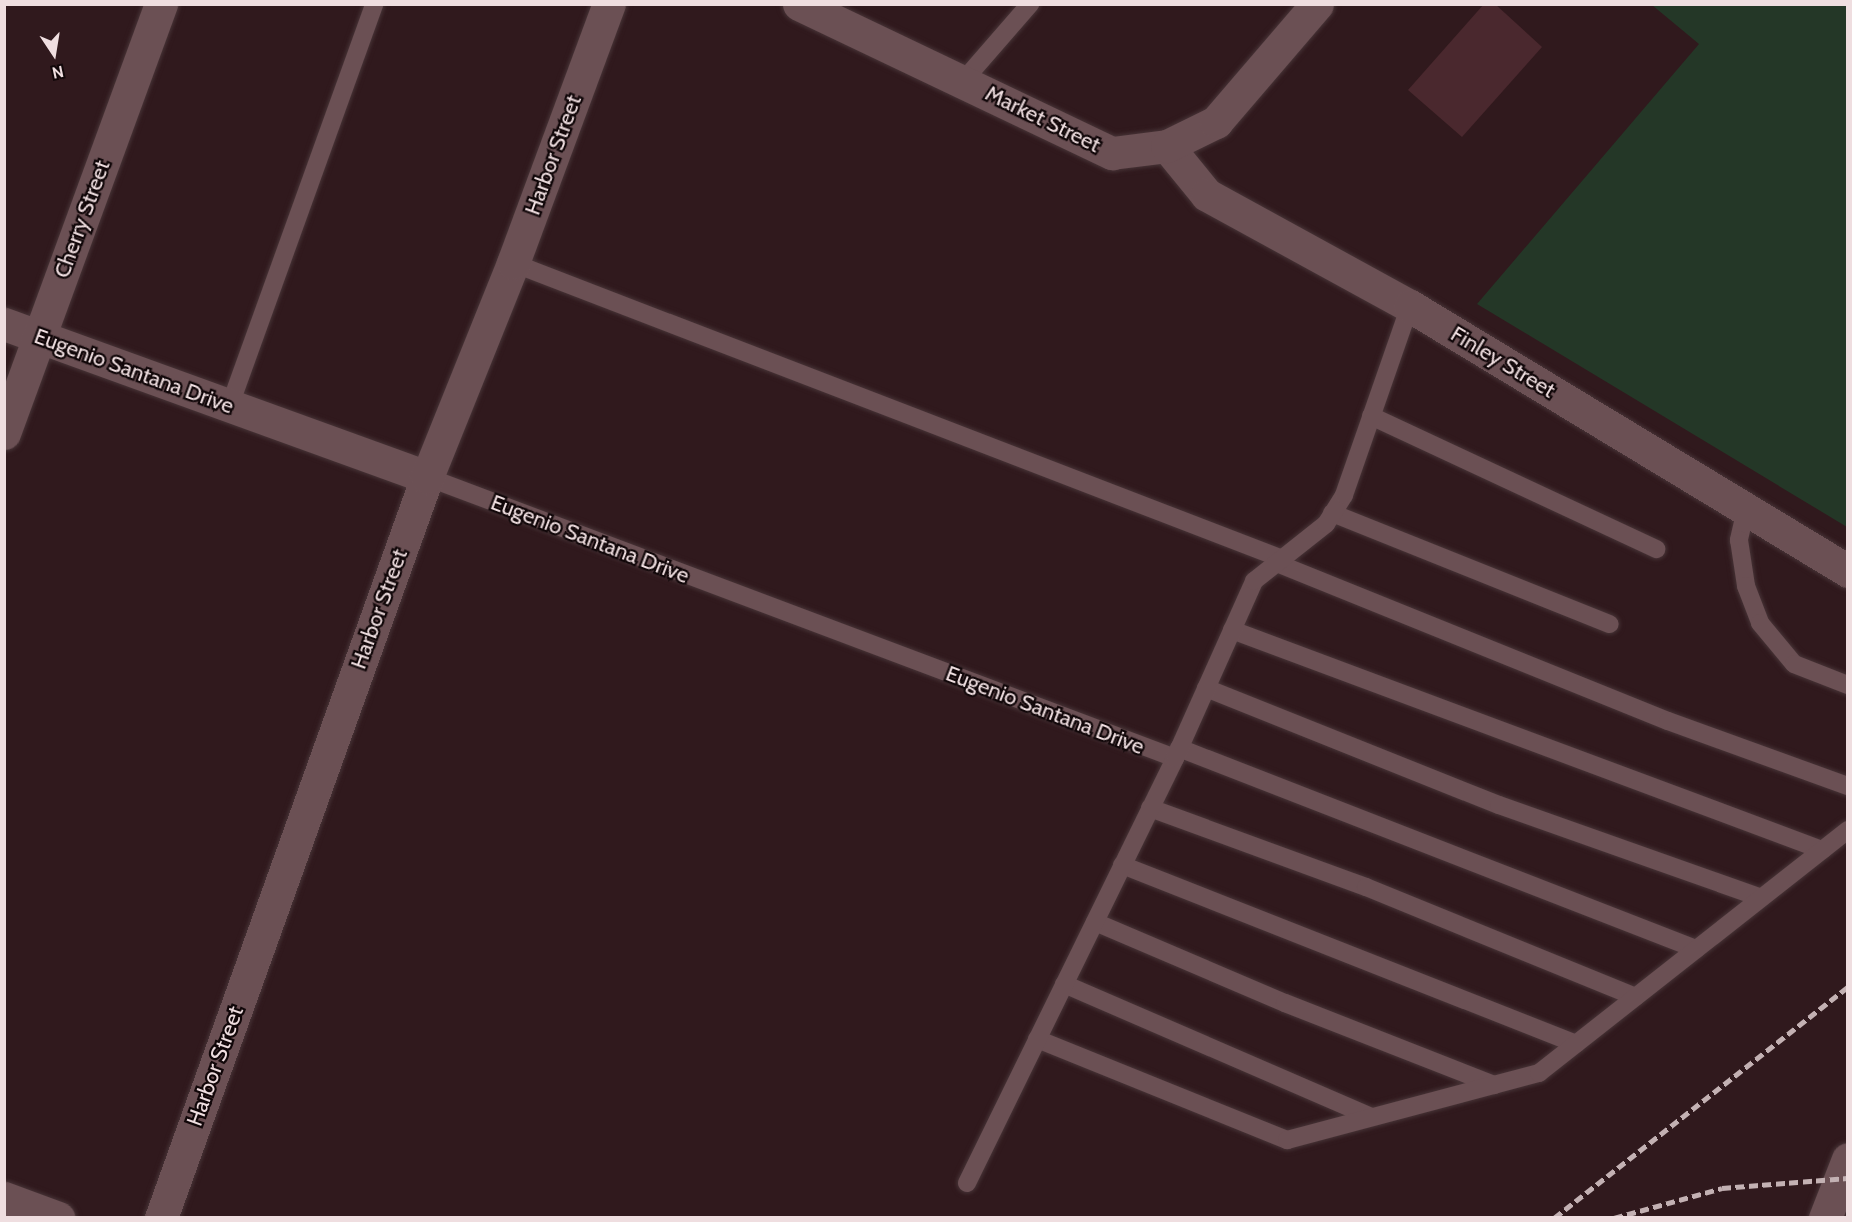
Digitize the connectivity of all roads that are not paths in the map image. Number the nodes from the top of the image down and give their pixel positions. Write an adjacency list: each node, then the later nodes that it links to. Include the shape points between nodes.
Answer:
1 (161, 4): 12 (street, Cherry Street)
2 (374, 4): 13 (lane)
3 (609, 4): 9 (street, Harbor Street)
4 (799, 4): 7 (street, Market Street)
5 (1030, 4): 7 (lane)
6 (1317, 4): 8 (street, Market Street, via 1216,122)
7 (964, 80): 8 (street, Market Street, via 1112,153)
8 (1167, 146): 10 (street, Finley Street, via 1207,195)
9 (513, 263): 16 (street, Harbor Street); 20 (lane)
10 (1410, 306): 14 (lane); 17 (street, Finley Street)
11 (4, 324): 12 (street, Eugenio Santana Drive)
12 (39, 336): 13 (street, Eugenio Santana Drive); 15 (street, Cherry Street)
13 (230, 405): 16 (street, Eugenio Santana Drive)
14 (1371, 416): 18 (lane, via 1344,495); 19 (lane)
15 (4, 433)
16 (427, 477): 26 (lane, Eugenio Santana Drive); 45 (street, Harbor Street)
17 (1746, 509): 21 (street, Finley Street); 24 (lane, via 1739,540 1746,586 1760,623 1794,664)
18 (1332, 513): 20 (lane); 22 (lane)
19 (1656, 549)
20 (1282, 562): 23 (lane, via 1254,581); 27 (lane, via 1668,721)
21 (1848, 572)
22 (1610, 624)
23 (1232, 630): 25 (lane); 30 (lane)
24 (1848, 685)
25 (1206, 688): 26 (lane); 32 (lane, via 1499,805)
26 (1177, 753): 28 (lane); 34 (lane, Eugenio Santana Drive)
27 (1848, 786)
28 (1150, 808): 31 (lane); 36 (lane, via 1366,887)
29 (1848, 830): 30 (lane)
30 (1822, 850): 32 (lane)
31 (1122, 865): 33 (lane); 38 (lane)
32 (1761, 898): 34 (lane)
33 (1095, 922): 35 (lane); 39 (lane, via 1285,1003)
34 (1696, 949): 36 (lane)
35 (1064, 984): 37 (lane); 40 (lane)
36 (1635, 997): 38 (lane)
37 (1037, 1039): 40 (lane, via 1287,1140); 42 (lane)
38 (1576, 1044): 39 (lane, via 1539,1072)
39 (1494, 1085): 40 (lane)
40 (1372, 1117)
41 (1848, 1159): 46 (street)
42 (967, 1183)
43 (4, 1198): 44 (street)
44 (58, 1218)
45 (160, 1218)
46 (1825, 1218)

